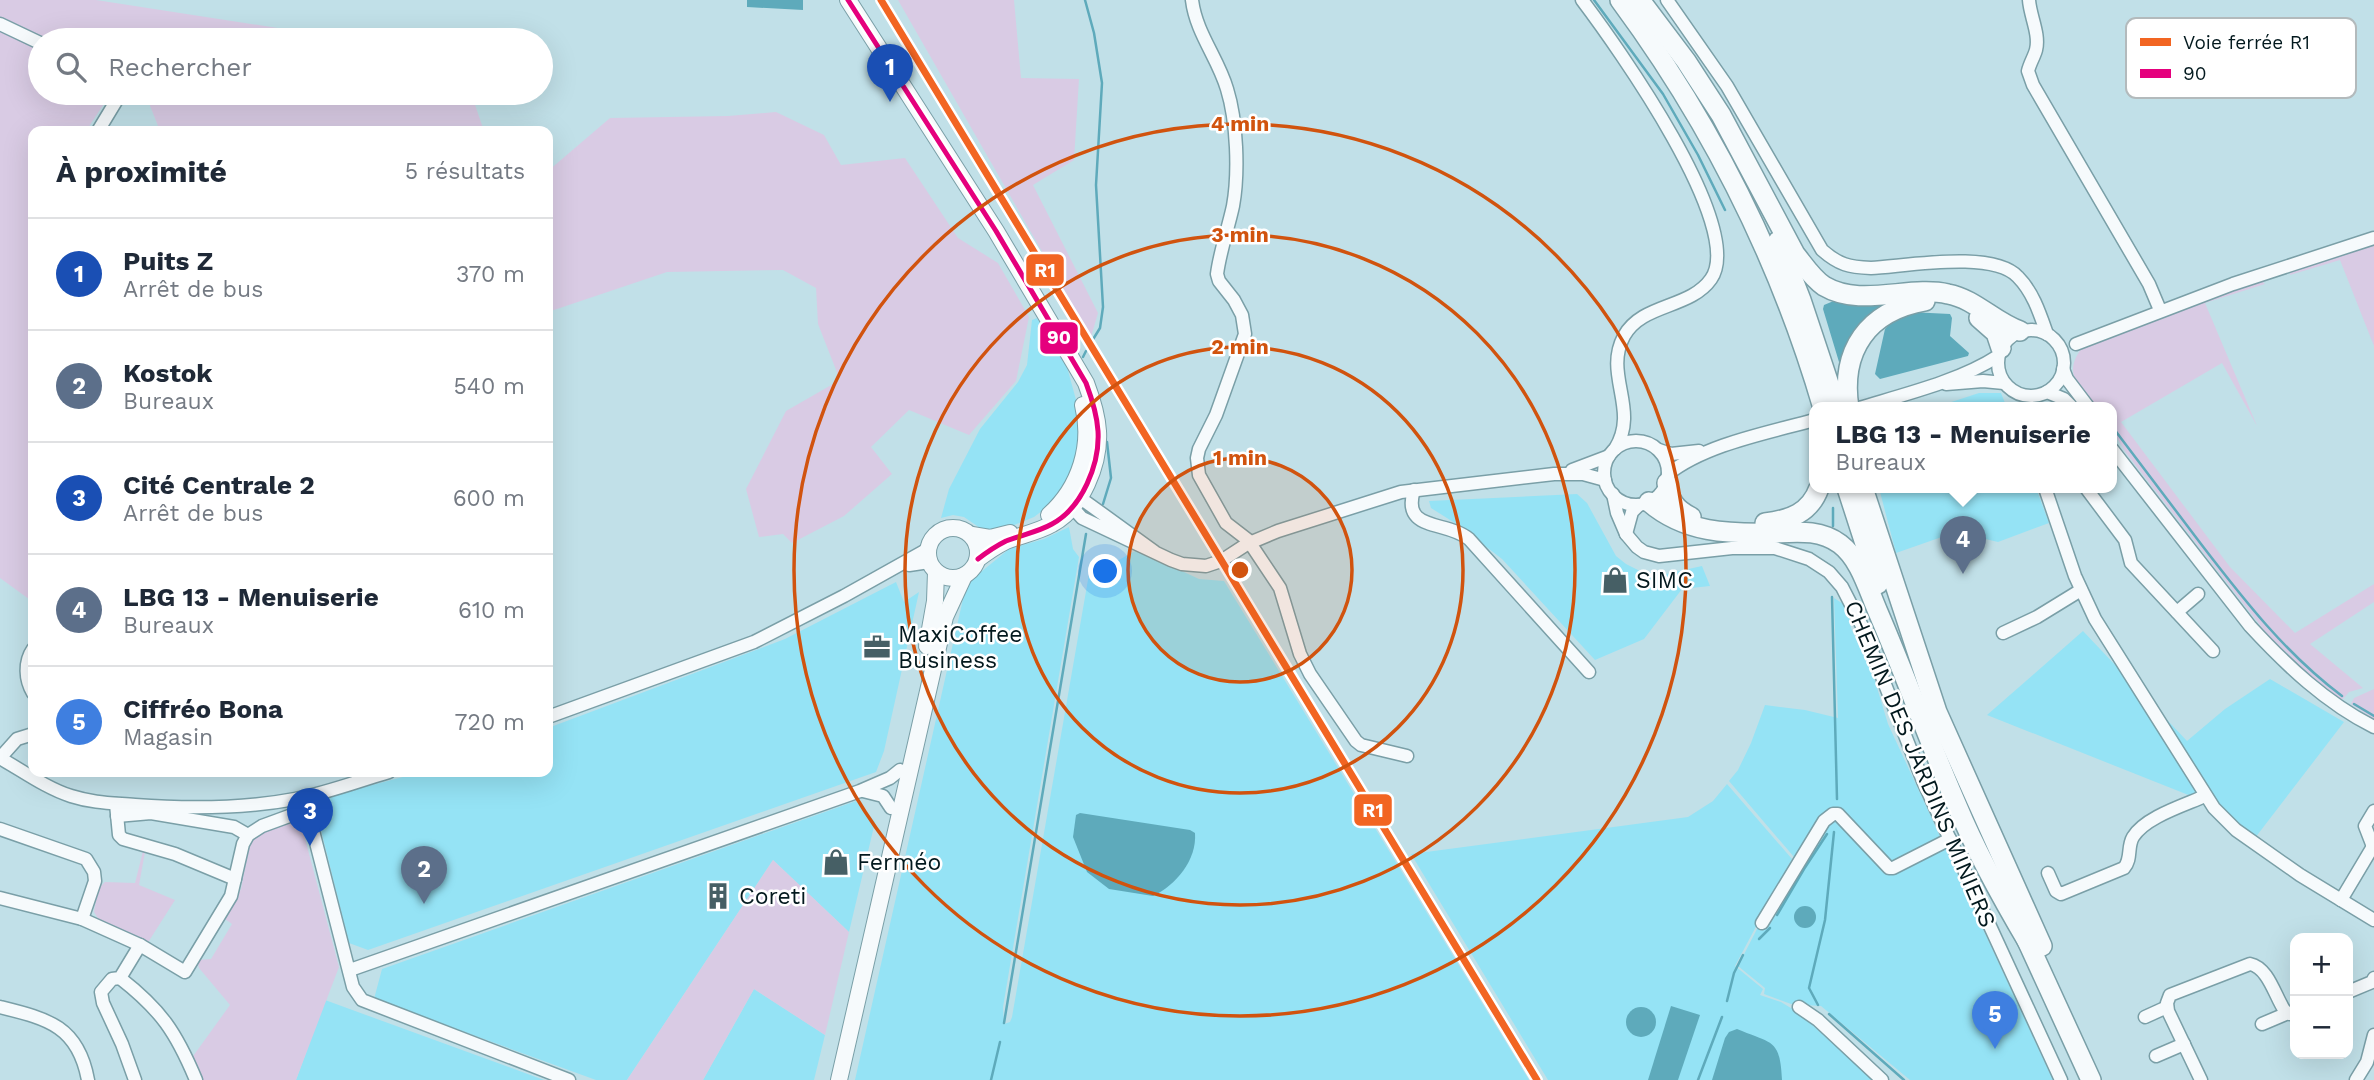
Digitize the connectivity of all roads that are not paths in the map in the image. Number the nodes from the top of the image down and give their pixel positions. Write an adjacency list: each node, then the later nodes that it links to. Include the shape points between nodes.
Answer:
1 (839, 0): 15 (main road, via 913,120)
2 (848, 0): 15 (main road)
3 (1192, 0): 57 (street, via 1231,103 1234,196 1217,274 1245,327 1197,464 1226,523)
4 (1582, 0): 34 (street, via 1667,126 1710,216 1718,244 1719,261 1706,286 1643,317 1624,336 1617,360)
5 (1620, 0): 13 (highway, via 1652,43)
6 (1639, 0): 18 (highway, via 1721,114 1811,275 1838,292 1949,294 2010,328); 28 (highway, via 1716,119 1772,226)
7 (1667, 0): 16 (street, via 1727,86 1812,236 1837,263 1871,268 1996,264 2017,275)
8 (2029, 0): 17 (street, via 2037,37 2028,71 2033,85)
9 (0, 24): 10 (street)
10 (28, 37)
11 (114, 105): 12 (street)
12 (101, 126)
13 (1733, 179): 27 (highway, via 1789,307); 35 (highway, via 1778,296)
14 (2374, 238): 17 (street)
15 (1037, 301): 52 (main road, via 1060,340 1086,418 1086,452)
16 (2036, 305): 18 (street, via 2036,317); 19 (street)
17 (2160, 310): 20 (street)
18 (2026, 331): 19 (street); 21 (street, via 2006,341)
19 (2052, 338): 20 (street); 22 (street)
20 (2076, 344): 22 (street)
21 (1999, 352): 23 (street, via 1998,370); 24 (street, via 1981,366); 29 (highway, via 1999,338 1991,327 1957,306 1928,300 1894,309 1863,333 1852,355)
22 (2064, 365): 26 (street, via 2060,378); 33 (street, via 2067,379)
23 (2004, 383): 24 (street); 25 (street)
24 (1931, 385): 30 (street)
25 (2015, 393): 26 (street); 31 (street)
26 (2040, 398): 32 (street)
27 (1821, 402)
28 (1835, 402)
29 (1849, 402)
30 (1878, 402)
31 (2019, 402)
32 (2067, 402)
33 (2084, 402)
34 (1624, 412): 39 (street, via 1632,427); 40 (street, via 1624,432)
35 (1809, 414)
36 (1809, 418): 38 (street)
37 (2117, 446): 54 (street)
38 (1724, 447): 39 (street, via 1671,454); 43 (street, via 1689,460)
39 (1655, 448): 40 (street, via 1635,441); 43 (street, via 1668,467)
40 (1612, 452): 42 (street); 44 (street)
41 (2117, 455): 54 (street)
42 (1554, 474): 44 (street); 45 (street)
43 (1667, 478): 46 (highway, via 1668,495 1680,510 1714,524 1790,518 1811,505); 53 (street, via 1656,498)
44 (1605, 480): 51 (street)
45 (1413, 490): 57 (street); 67 (street, via 1415,516 1469,538)
46 (1817, 493)
47 (1849, 493): 96 (highway, via 1927,719)
48 (1867, 493): 122 (highway, via 1937,712)
49 (2047, 493): 61 (street)
50 (2090, 493): 63 (street, via 2125,540 2131,563)
51 (1613, 494): 53 (street, via 1626,503); 55 (street)
52 (1073, 500): 56 (main road, via 1023,529 990,538); 57 (street, via 1182,564 1206,566); 58 (main road, via 1050,526 1007,541)
53 (1644, 503): 55 (street, via 1632,512); 96 (highway, via 1703,530 1817,533 1851,554 1980,859)
54 (2169, 519): 70 (street, via 2273,650 2328,699)
55 (1626, 534): 88 (street, CHEMIN DES JARDINS MINIERS, via 1652,555 1775,548 1809,559 1829,572 1856,610)
56 (972, 536): 58 (main road); 59 (main road, via 958,528 944,529 933,537)
57 (1250, 542): 72 (street, via 1280,588 1294,640 1310,674 1356,741)
58 (978, 559): 60 (main road)
59 (931, 561): 60 (main road, via 949,578); 69 (street, via 895,569 754,642); 74 (main road, via 935,601)
60 (964, 576): 118 (main road, via 945,617)
61 (2081, 590): 64 (street); 80 (street)
62 (2198, 594): 63 (street)
63 (2177, 612): 65 (street)
64 (2003, 633)
65 (2213, 651)
66 (28, 658): 68 (street)
67 (1589, 672)
68 (28, 680)
69 (553, 715)
70 (2374, 727)
71 (28, 736): 73 (street, via 17,739)
72 (1406, 756)
73 (0, 758): 75 (street)
74 (900, 770): 78 (street); 82 (main road)
75 (28, 774)
76 (32, 777): 83 (street, via 58,792)
77 (371, 777): 79 (street)
78 (860, 791): 82 (street, via 879,794); 98 (street)
79 (311, 795): 81 (street); 85 (street)
80 (2205, 796): 89 (street, via 2143,826 2132,840 2124,868 2061,894); 92 (street, via 2242,834)
81 (296, 799): 83 (street); 85 (street)
82 (891, 808): 117 (main road)
83 (117, 810): 87 (street, via 234,827); 90 (street, via 123,839)
84 (2374, 811): 92 (street, via 2365,827 2371,848)
85 (310, 818): 87 (street, via 292,815); 98 (street)
86 (0, 830): 93 (street, via 86,859 95,881)
87 (248, 835): 90 (street)
88 (1950, 839): 95 (street, via 1889,868 1833,814 1824,821); 120 (street, CHEMIN DES JARDINS MINIERS)
89 (2048, 873)
90 (235, 879): 97 (street, via 228,903 185,972)
91 (0, 898): 93 (street)
92 (2341, 900): 94 (street)
93 (82, 919): 97 (street)
94 (2374, 920)
95 (1762, 923)
96 (2029, 944): 121 (highway)
97 (140, 945): 99 (street)
98 (350, 970): 116 (street, via 353,987 362,1000)
99 (120, 978): 114 (street, via 112,979 101,998); 115 (street, via 167,1023)
100 (2374, 978): 101 (street)
101 (2353, 990)
102 (0, 1007): 113 (street, via 63,1030 85,1063)
103 (1799, 1007): 119 (street)
104 (2167, 1007): 105 (street, via 2178,990 2250,964 2264,972 2277,999); 107 (street); 110 (street)
105 (2290, 1010)
106 (2290, 1013): 108 (street)
107 (2145, 1017)
108 (2262, 1024)
109 (2374, 1035): 123 (street, via 2367,1062)
110 (2184, 1044): 111 (street); 112 (street)
111 (2156, 1056)
112 (2200, 1077)
113 (88, 1080)
114 (135, 1080)
115 (196, 1080)
116 (569, 1080)
117 (831, 1080)
118 (839, 1080)
119 (1882, 1080)
120 (2061, 1080)
121 (2091, 1080)
122 (2104, 1080)
123 (2356, 1080)

